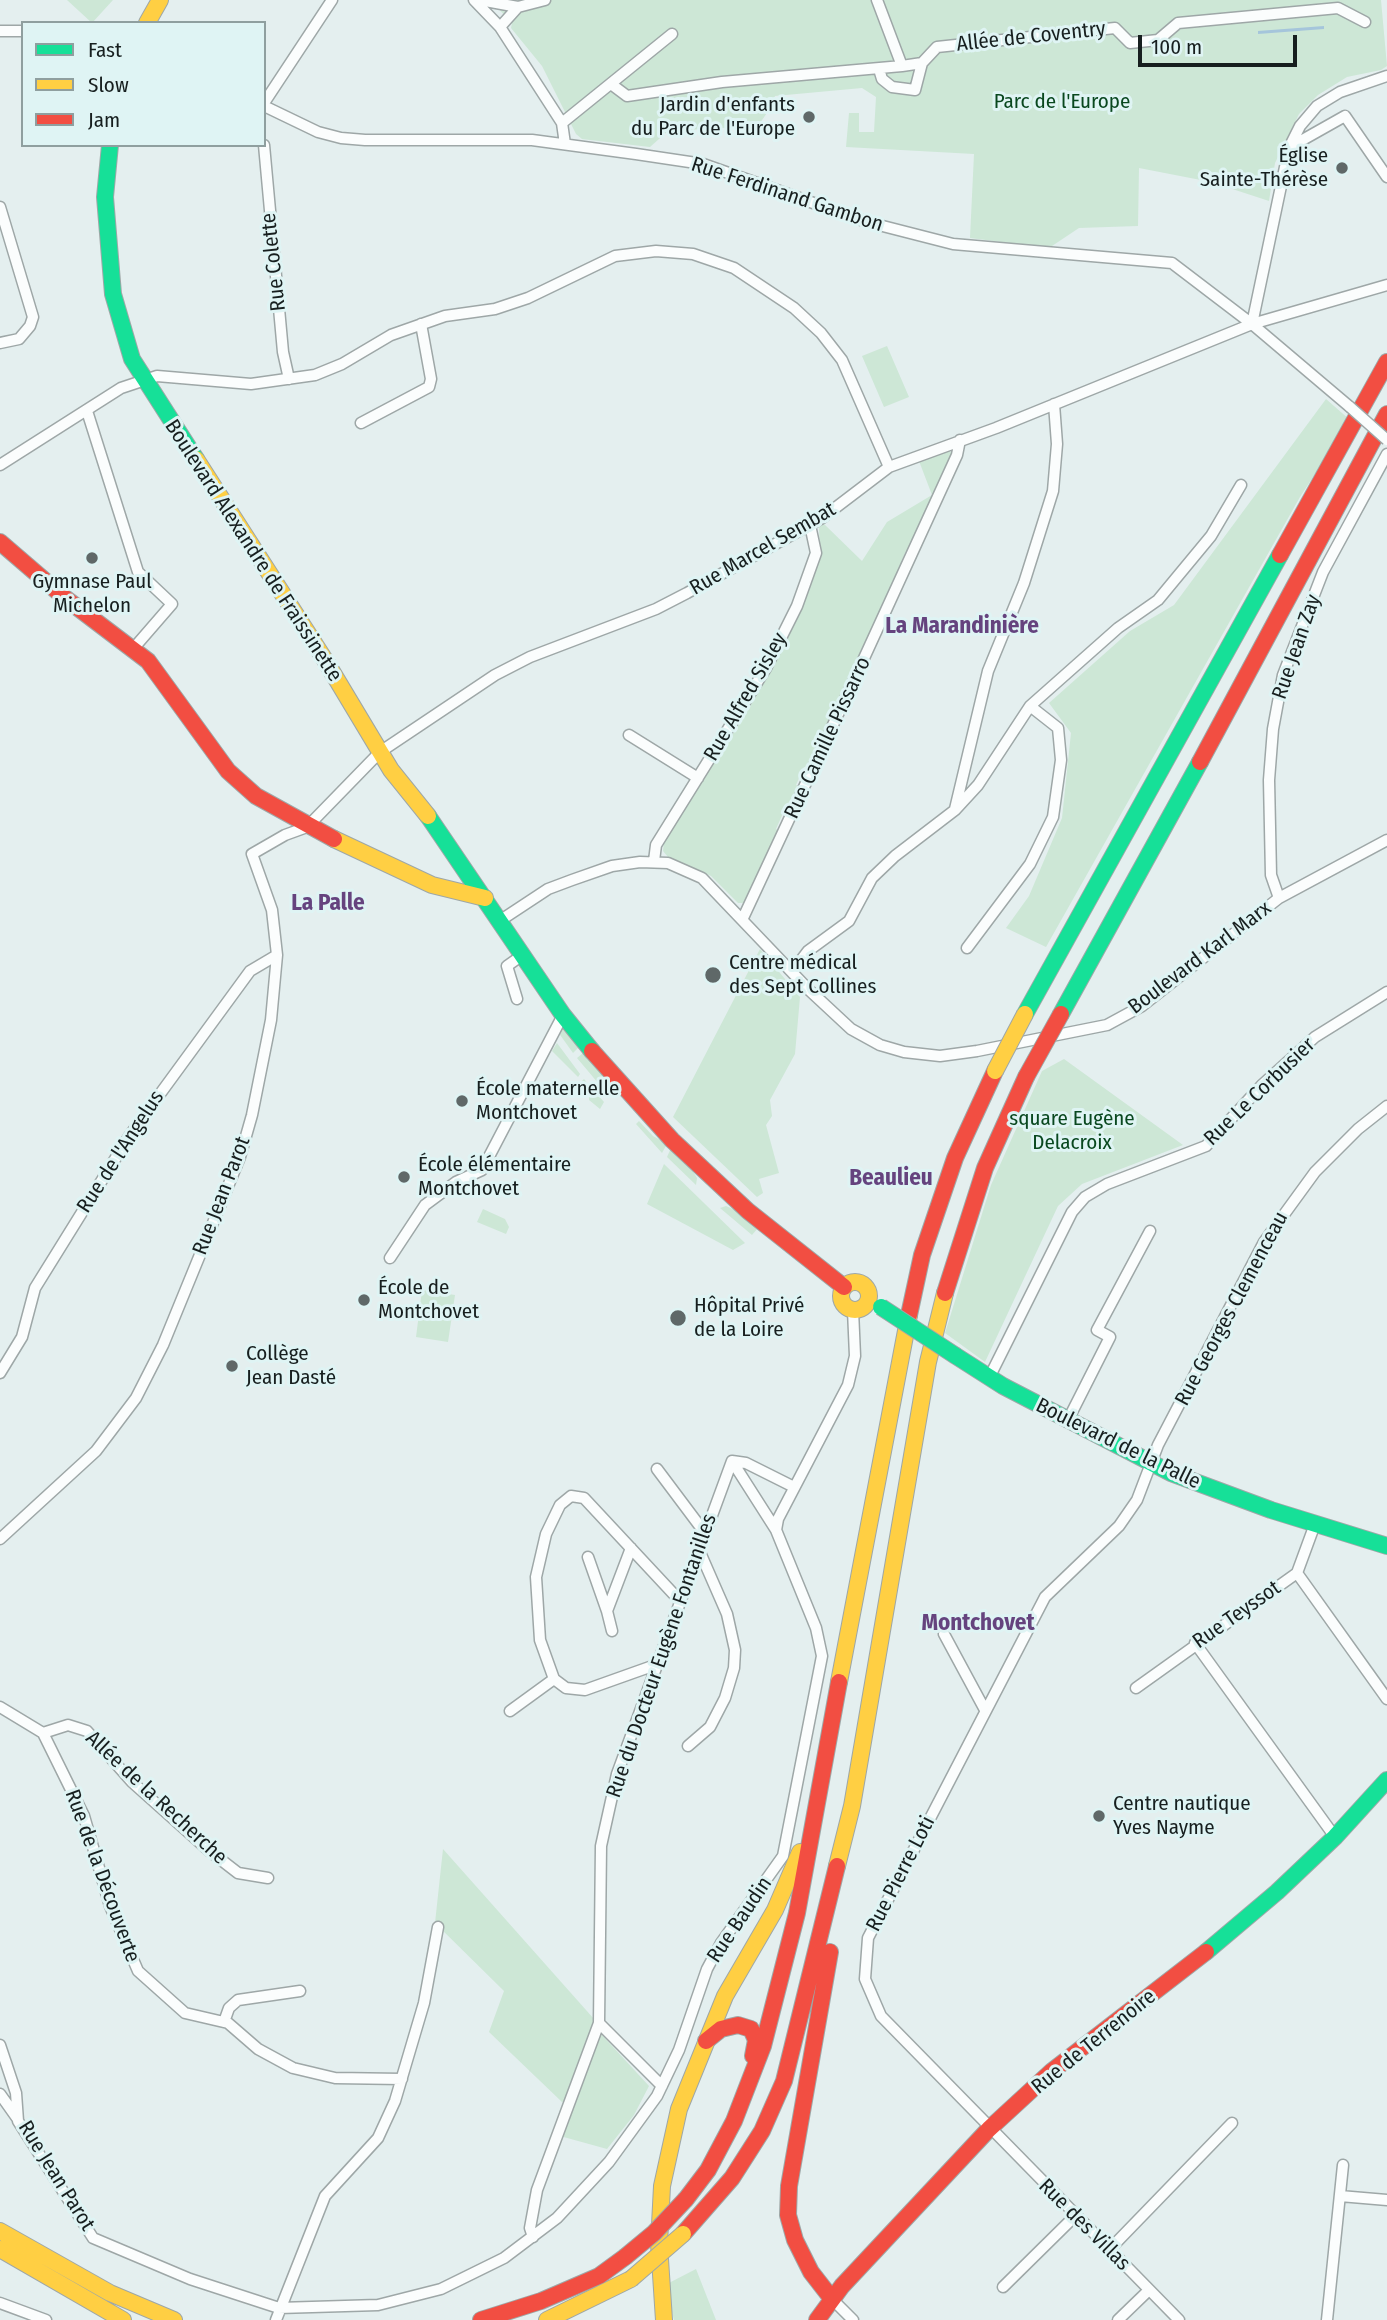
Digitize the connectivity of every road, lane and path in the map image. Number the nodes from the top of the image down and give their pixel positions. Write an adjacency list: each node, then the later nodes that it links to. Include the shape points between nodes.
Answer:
1 (160, 0): 8 (main road)
2 (332, 0): 19 (street)
3 (474, 0): 10 (street)
4 (480, 0): 7 (street)
5 (545, 0): 7 (street)
6 (877, 0): 15 (street)
7 (518, 7): 10 (street)
8 (148, 21)
9 (1365, 22): 14 (street, Allée de Coventry, via 1338,8 1178,23 1157,40 1130,43 1115,28 937,47)
10 (500, 27): 21 (street)
11 (0, 31): 12 (street)
12 (21, 31)
13 (672, 34): 18 (street)
14 (922, 62): 15 (street, Allée de Coventry); 16 (street, via 915,90 892,87)
15 (902, 66): 16 (street, Allée de Coventry)
16 (879, 69): 18 (street, Allée de Coventry, via 722,82 627,96)
17 (1387, 76): 25 (street, via 1340,92 1317,106)
18 (611, 84): 21 (street)
19 (266, 101)
20 (266, 105): 22 (street, Rue Ferdinand Gambon, via 318,132 341,138)
21 (562, 122): 22 (street)
22 (565, 144): 30 (street, Rue Ferdinand Gambon, via 703,164 867,222 953,243 1172,263)
23 (110, 147): 34 (main road, Boulevard Alexandre de Fraissinette, via 105,209 113,294 124,337)
24 (264, 147): 33 (street, Rue Colette)
25 (1289, 148): 26 (street, via 1345,116); 30 (street)
26 (1387, 177)
27 (0, 207): 31 (street, via 33,317 19,339)
28 (1387, 285): 30 (street, Rue Marcel Sembat)
29 (421, 324): 33 (street, via 391,335 342,364); 38 (street, via 429,359 429,387); 43 (street, via 528,299 615,256 656,251 693,254 734,268 761,284 821,333 858,391)
30 (1252, 324): 35 (street, Rue Marcel Sembat); 40 (street, Rue Ferdinand Gambon, bridge)
31 (0, 343)
32 (1387, 362): 106 (main road, bridge, via 1024,1014 955,1158 922,1255 899,1357)
33 (289, 379): 34 (street, via 251,384 157,376)
34 (145, 380): 36 (street, via 121,388); 50 (main road, Boulevard Alexandre de Fraissinette)
35 (1054, 404): 39 (street, Rue Marcel Sembat); 51 (street, via 1053,491 1024,583 988,671)
36 (87, 411): 42 (street); 47 (street, via 138,572 172,604)
37 (1387, 414): 107 (main road, bridge, via 1244,684 1026,1077 985,1168 952,1262 926,1375)
38 (361, 423)
39 (960, 440): 43 (street, Rue Marcel Sembat); 60 (street, Rue Camille Pissarro)
40 (1387, 440)
41 (1387, 454): 59 (street, Rue Jean Zay, via 1324,572 1283,675 1269,780 1270,875)
42 (0, 464)
43 (889, 467): 45 (street, Rue Marcel Sembat)
44 (1241, 485): 48 (street, via 1211,536 1158,600 1118,628)
45 (810, 525): 50 (street, Rue Marcel Sembat, via 656,609 495,675); 53 (street, Rue Alfred Sisley, via 816,553 797,606 766,668)
46 (0, 542): 47 (main road)
47 (133, 649): 55 (main road, via 148,661 228,771 256,796)
48 (1030, 706): 52 (street); 62 (street, via 1058,728 1061,760 1053,817 1030,864)
49 (629, 735): 53 (street)
50 (380, 752): 55 (street, Rue Marcel Sembat); 58 (main road, Boulevard Alexandre de Fraissinette)
51 (963, 767): 52 (street); 54 (street)
52 (985, 775): 54 (street)
53 (698, 778): 57 (street, Rue Alfred Sisley, via 656,845)
54 (956, 810): 65 (street, via 887,863 872,878 849,921 808,951)
55 (307, 827): 58 (main road, via 432,885); 63 (street, Rue Jean Parot, via 251,854 272,910)
56 (1387, 839): 59 (street, Boulevard Karl Marx)
57 (654, 861): 60 (street, Boulevard Karl Marx, via 702,878); 61 (street, Boulevard Karl Marx, via 612,866 548,889)
58 (485, 898): 61 (main road, Boulevard Alexandre de Fraissinette)
59 (1279, 898): 65 (street, Boulevard Karl Marx, via 1142,1006 1107,1025 977,1051 940,1056 880,1045 851,1029)
60 (743, 918): 65 (street, Boulevard Karl Marx)
61 (500, 920): 64 (main road, Boulevard de la Palle)
62 (967, 948)
63 (277, 954): 75 (street, Rue de l'Angelus, via 250,971 130,1135 35,1288 16,1352); 85 (street, Rue Jean Parot, via 271,1020 240,1157 163,1345 136,1398 96,1451)
64 (524, 954): 67 (street, via 508,966); 68 (main road, Boulevard de la Palle)
65 (792, 972)
66 (1387, 992): 76 (street, Rue Le Corbusier, via 1315,1037 1263,1084 1206,1146 1085,1197 1072,1212)
67 (517, 999)
68 (563, 1015): 71 (street, via 482,1170 425,1205); 72 (main road, Boulevard de la Palle, via 672,1140 748,1210)
69 (1387, 1106): 79 (street, Rue Georges Clemenceau, via 1341,1144 1283,1213)
70 (1150, 1231): 77 (street, via 1097,1330 1110,1337)
71 (390, 1258)
72 (844, 1287): 73 (main road, Boulevard de la Palle, via 860,1282); 74 (main road, Boulevard de la Palle, via 843,1303)
73 (875, 1303): 74 (main road); 76 (main road, Boulevard de la Palle, bridge)
74 (853, 1310): 81 (street, via 855,1356 848,1385)
75 (0, 1373)
76 (989, 1378): 77 (main road, Boulevard de la Palle)
77 (1068, 1420): 79 (main road, Boulevard de la Palle)
78 (732, 1461): 81 (street, via 747,1463); 83 (street); 84 (street, Rue du Docteur Eugène Fontanilles)
79 (1151, 1464): 82 (main road, Boulevard de la Palle, via 1200,1486); 101 (street, Rue Pierre Loti, via 1137,1500 1119,1526 1045,1597)
80 (657, 1469): 84 (street)
81 (794, 1487): 83 (street)
82 (1315, 1524): 86 (main road, Boulevard de la Palle); 90 (street, Rue Teyssot)
83 (776, 1530): 117 (street, Rue Baudin, via 821,1644 820,1674 790,1828 783,1856 707,1969)
84 (705, 1533): 88 (street, Rue du Docteur Eugène Fontanilles)
85 (0, 1539)
86 (1387, 1546)
87 (631, 1548): 91 (street); 92 (street); 97 (street, via 584,1498 571,1496 560,1505 546,1534 536,1577 540,1640)
88 (699, 1550): 91 (street, Rue du Docteur Eugène Fontanilles); 104 (street, via 727,1614 736,1650 725,1698 710,1727)
89 (588, 1557): 92 (street)
90 (1297, 1573): 95 (street, Rue Teyssot); 99 (street)
91 (681, 1601): 96 (street, Rue du Docteur Eugène Fontanilles)
92 (607, 1611): 93 (street)
93 (612, 1631)
94 (944, 1634): 101 (street)
95 (1195, 1643): 98 (street, Rue Teyssot); 108 (street)
96 (658, 1664): 97 (street, via 585,1690 566,1688); 113 (street, Rue du Docteur Eugène Fontanilles, via 619,1766 601,1846)
97 (554, 1679): 102 (street)
98 (1136, 1688)
99 (1387, 1699)
100 (0, 1707): 103 (street)
101 (985, 1710): 122 (street, Rue Pierre Loti, via 868,1938 865,1979 881,2016)
102 (510, 1712)
103 (43, 1733): 109 (street, Allée de la Recherche, via 68,1725 87,1731 132,1782 206,1849 238,1873); 112 (street, Rue de la Découverte, via 84,1816 110,1906 138,1971 184,2013)
104 (688, 1746)
105 (1387, 1780): 108 (main road, Rue de Terrenoire)
106 (819, 1794): 114 (main road, via 797,1863 725,1996); 120 (main road, via 797,1913 763,2046)
107 (852, 1806): 133 (main road, via 789,2205 795,2241); 141 (main road, bridge, via 784,2081 762,2131 732,2178 684,2234 631,2279)
108 (1335, 1838): 122 (main road, Rue de Terrenoire, via 1176,1977 1052,2071)
109 (268, 1878)
110 (438, 1927): 116 (street, via 424,2003)
111 (300, 1991): 112 (street, via 237,2000)
112 (224, 2022): 116 (street, via 293,2068 334,2078)
113 (599, 2023): 117 (street); 128 (street, Rue du Docteur Eugène Fontanilles, via 537,2190 530,2228)
114 (706, 2041): 120 (main road, via 721,2029 738,2025 751,2029 756,2040); 142 (main road, via 679,2109 663,2186 659,2244)
115 (0, 2045): 119 (street, Rue Jean Parot, via 16,2094)
116 (402, 2079): 135 (street, via 378,2138 325,2196)
117 (662, 2086): 128 (street, Rue Baudin, via 609,2162)
118 (0, 2094): 119 (street)
119 (18, 2121): 135 (street, Rue Jean Parot, via 93,2238 190,2279)
120 (734, 2121): 140 (main road, bridge, via 708,2170 686,2199 625,2257 599,2276)
121 (1232, 2123): 130 (street)
122 (989, 2129): 126 (street, Rue des Villas); 133 (main road, Rue de Terrenoire)
123 (1343, 2165): 124 (street)
124 (1340, 2196): 125 (street); 147 (street)
125 (1387, 2200)
126 (1075, 2216): 130 (street, Rue des Villas); 131 (street)
127 (0, 2231): 138 (main road, via 110,2293)
128 (533, 2237): 135 (street, Rue Baudin, via 474,2274 407,2299 356,2307)
129 (0, 2249): 137 (main road)
130 (1109, 2250): 132 (street, Rue des Villas)
131 (1003, 2287)
132 (1149, 2290): 145 (street); 146 (street, Rue des Villas)
133 (832, 2299): 143 (main road, Rue de Terrenoire); 144 (street)
134 (0, 2304): 136 (street)
135 (279, 2308): 139 (street)
136 (46, 2320)
137 (123, 2320)
138 (174, 2320)
139 (276, 2320)
140 (481, 2320)
141 (547, 2320)
142 (664, 2320)
143 (817, 2320)
144 (853, 2320)
145 (1118, 2320)
146 (1179, 2320)
147 (1326, 2320)

